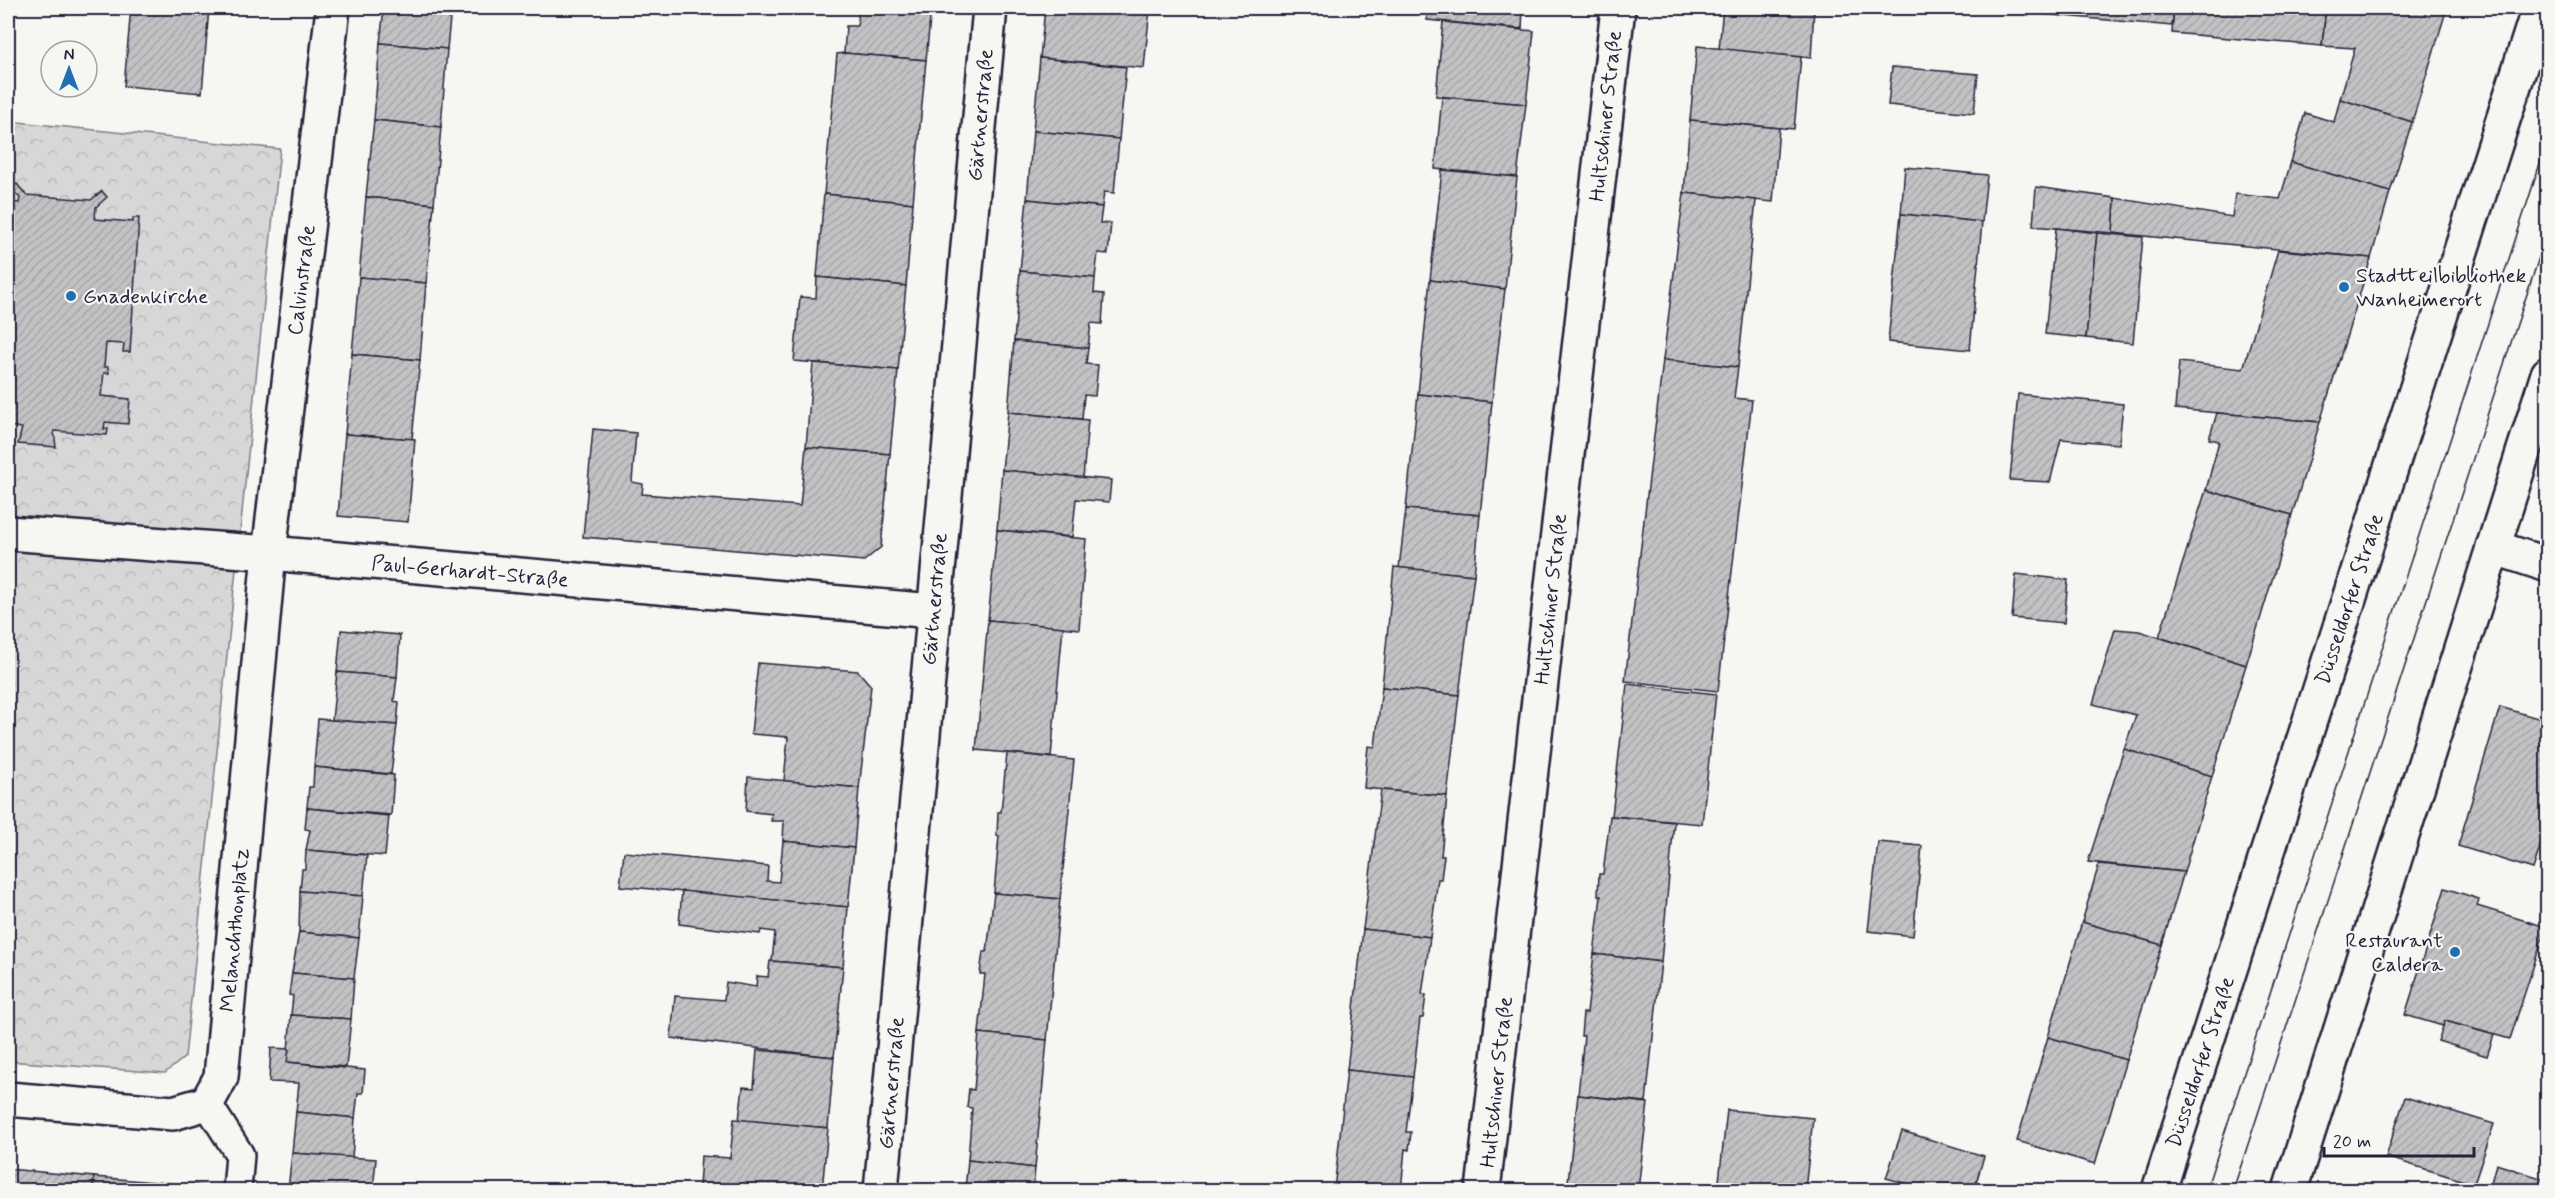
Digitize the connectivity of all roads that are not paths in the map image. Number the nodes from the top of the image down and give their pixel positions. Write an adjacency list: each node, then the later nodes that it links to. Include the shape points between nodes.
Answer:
1 (333, 8): 8 (street, Calvinstraße)
2 (990, 8): 10 (street, Gärtnerstraße)
3 (1618, 8): 15 (street, Hultschiner Straße)
4 (2539, 8): 16 (street, Düsseldorfer Straße)
5 (2547, 374): 7 (street)
6 (8, 533): 8 (street, Paul-Gerhardt-Straße)
7 (2493, 547): 9 (street); 17 (street)
8 (269, 553): 10 (street, Paul-Gerhardt-Straße); 12 (street, Melanchthonplatz, via 221,1077)
9 (2547, 565)
10 (933, 611): 14 (street, Gärtnerstraße)
11 (8, 1099): 12 (street, via 173,1113)
12 (207, 1103): 13 (lane, via 240,1155)
13 (237, 1191)
14 (881, 1191)
15 (1483, 1191)
16 (2159, 1191)
17 (2290, 1191)

